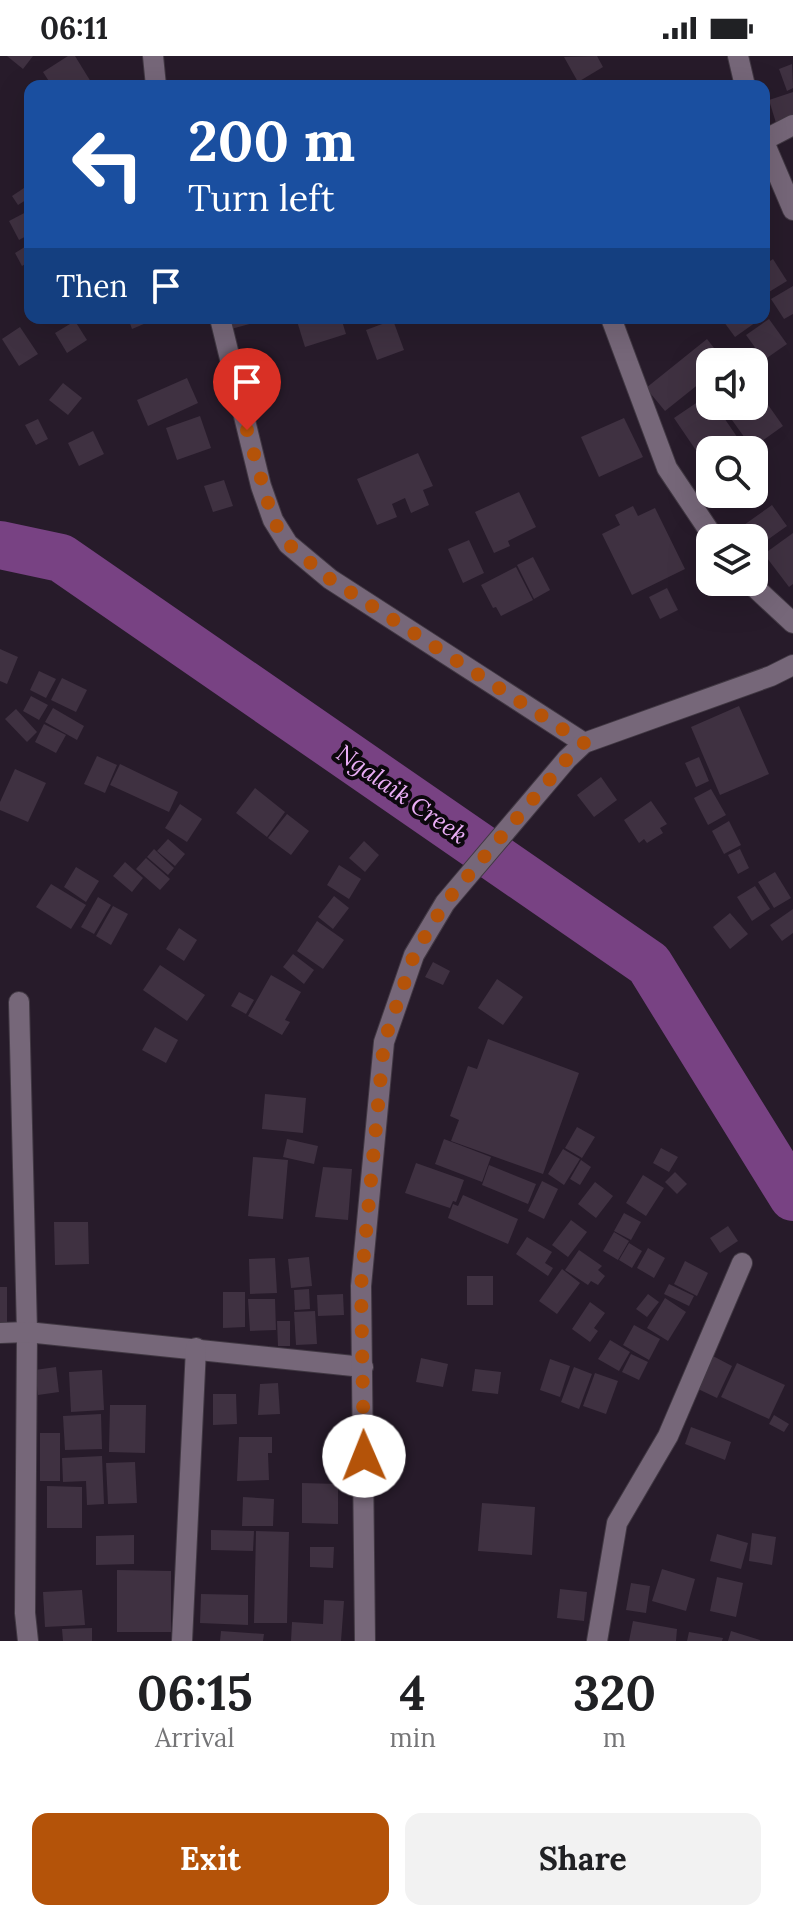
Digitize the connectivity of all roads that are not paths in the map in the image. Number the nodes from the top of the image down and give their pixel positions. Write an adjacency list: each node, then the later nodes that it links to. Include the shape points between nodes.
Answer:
1 (153, 56): 3 (street)
2 (738, 56): 4 (street)
3 (155, 80)
4 (744, 80)
5 (793, 125): 6 (street)
6 (770, 138)
7 (770, 155): 8 (street)
8 (793, 210)
9 (221, 324): 15 (street, via 261,486 288,544 330,579)
10 (613, 324): 11 (street, via 667,468)
11 (705, 524)
12 (764, 596): 13 (street)
13 (793, 623)
14 (793, 665): 15 (street)
15 (584, 743): 21 (street, via 445,903 414,955 384,1042 361,1286)
16 (19, 1002): 18 (street)
17 (742, 1263): 25 (street, via 668,1436 617,1523)
18 (27, 1332): 19 (street); 20 (street); 22 (street)
19 (0, 1333)
20 (196, 1348): 21 (street); 23 (street)
21 (363, 1367): 24 (street)
22 (28, 1641)
23 (182, 1641)
24 (365, 1641)
25 (597, 1641)

